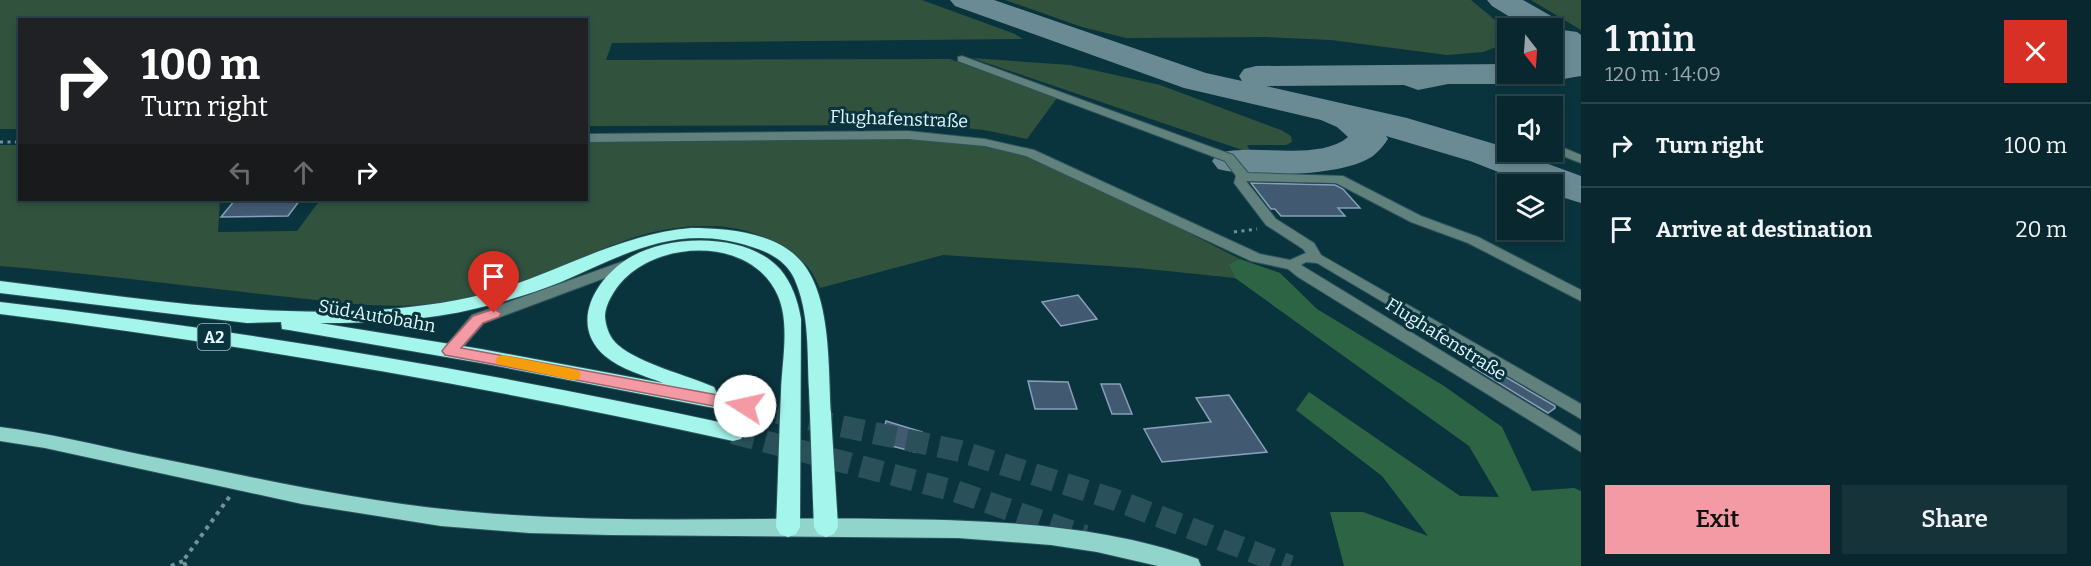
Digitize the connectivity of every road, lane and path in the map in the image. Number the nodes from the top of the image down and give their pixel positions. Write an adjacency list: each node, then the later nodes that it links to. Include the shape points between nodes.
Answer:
1 (962, 59): 7 (lane, via 1229,159)
2 (588, 138): 11 (lane, Flughafenstraße, via 908,135 997,144 1030,153 1256,258)
3 (0, 142): 4 (path)
4 (18, 142)
5 (1563, 152): 6 (lane)
6 (1581, 159)
7 (1244, 177): 8 (lane, Flughafenstraße, via 1240,183); 14 (lane, via 1338,178 1416,219 1473,240)
8 (1271, 222): 9 (path, via 1249,232); 10 (lane, Flughafenstraße, via 1309,246)
9 (1224, 231)
10 (1315, 257): 11 (lane, via 1302,258); 18 (lane, Flughafenstraße)
11 (1293, 265): 21 (lane, Flughafenstraße)
12 (624, 266): 17 (lane, via 478,319); 17 (highway, Süd Autobahn / A2, via 605,285 596,309 595,325 611,351 745,406); 23 (highway, via 651,252 702,244 729,248 774,272 787,296 793,330)
13 (0, 287): 16 (highway, Süd Autobahn / A2)
14 (1581, 296)
15 (0, 308): 19 (highway, A2, via 356,358)
16 (235, 315): 17 (highway, Süd Autobahn / A2); 24 (highway, via 395,315 442,310 536,285 619,249 675,233 747,238 793,262 805,279 816,328)
17 (450, 351)
18 (1581, 412)
19 (733, 433)
20 (0, 434): 22 (main road)
21 (1581, 445)
22 (240, 482): 23 (main road, via 335,502 488,522); 26 (path)
23 (788, 527): 24 (main road)
24 (826, 527): 25 (main road, via 982,528 1066,537)
25 (1146, 559): 29 (main road)
26 (183, 561): 27 (path); 28 (path)
27 (171, 566)
28 (186, 566)
29 (1191, 566)

